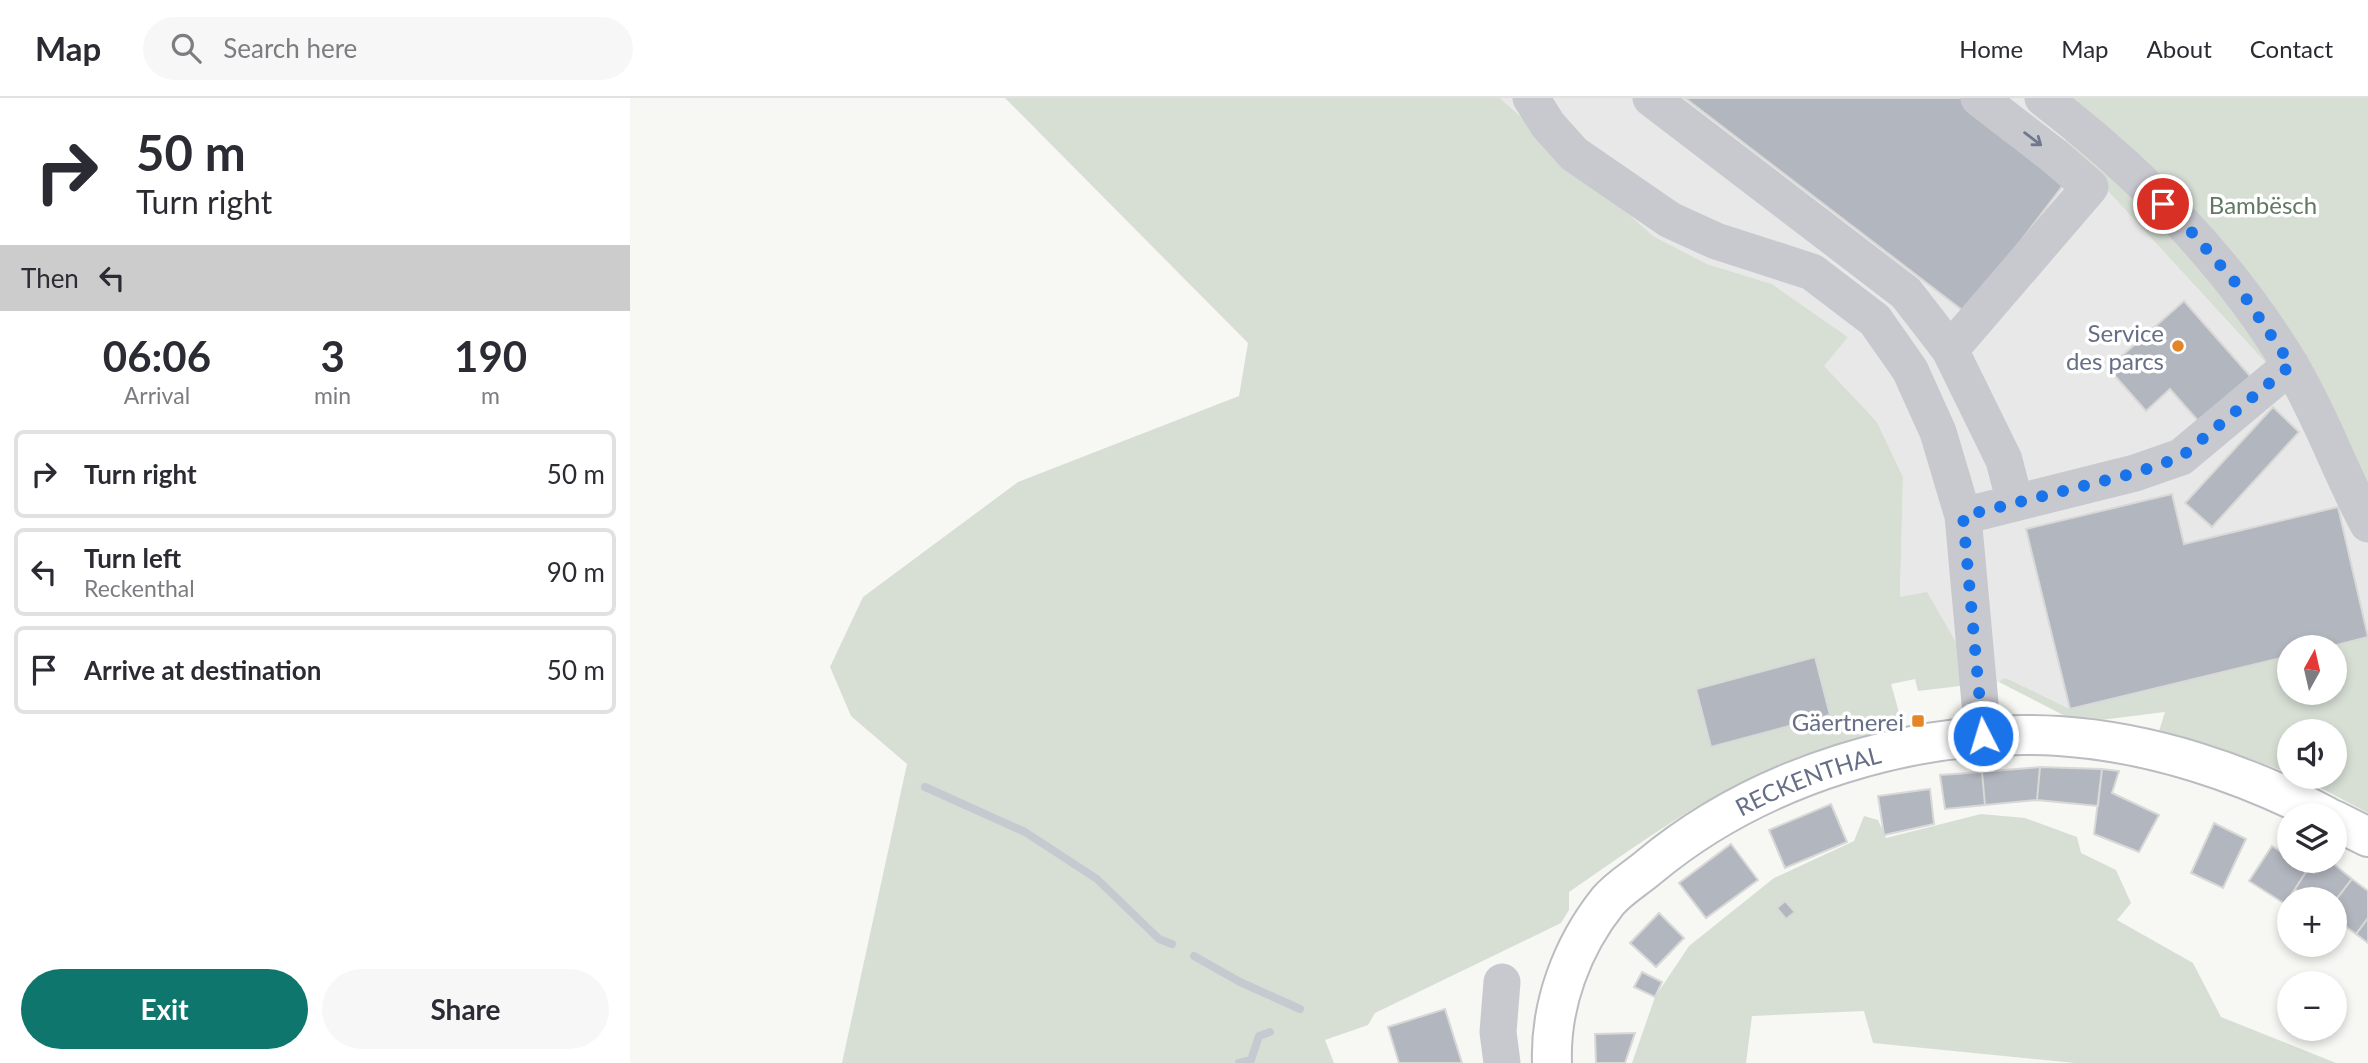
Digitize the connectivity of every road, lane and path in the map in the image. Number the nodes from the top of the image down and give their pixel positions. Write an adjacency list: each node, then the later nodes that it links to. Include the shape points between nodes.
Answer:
1 (1531, 98): 8 (street, via 1574,154 1671,220 1716,241 1812,272 1875,320 1910,370 1938,432)
2 (1651, 98): 5 (street, via 1906,293)
3 (2043, 98): 6 (street, via 2181,220 2235,282)
4 (2000, 104): 5 (street, one-way to 5, via 2090,187)
5 (1950, 351): 7 (street, via 2004,460)
6 (2291, 365): 7 (street, via 2181,457); 9 (street)
7 (2015, 503): 8 (street)
8 (1963, 516): 10 (street)
9 (2368, 524)
10 (1983, 736): 11 (main road, RECKENTHAL, via 2059,736 2125,745 2205,764); 16 (main road, RECKENTHAL, via 1901,748 1828,768 1747,800 1675,844 1609,900 1576,950 1558,1001)
11 (2301, 803)
12 (2347, 826): 13 (main road)
13 (2368, 837)
14 (1502, 982): 15 (street, via 1498,1031)
15 (1502, 1063)
16 (1552, 1063)

